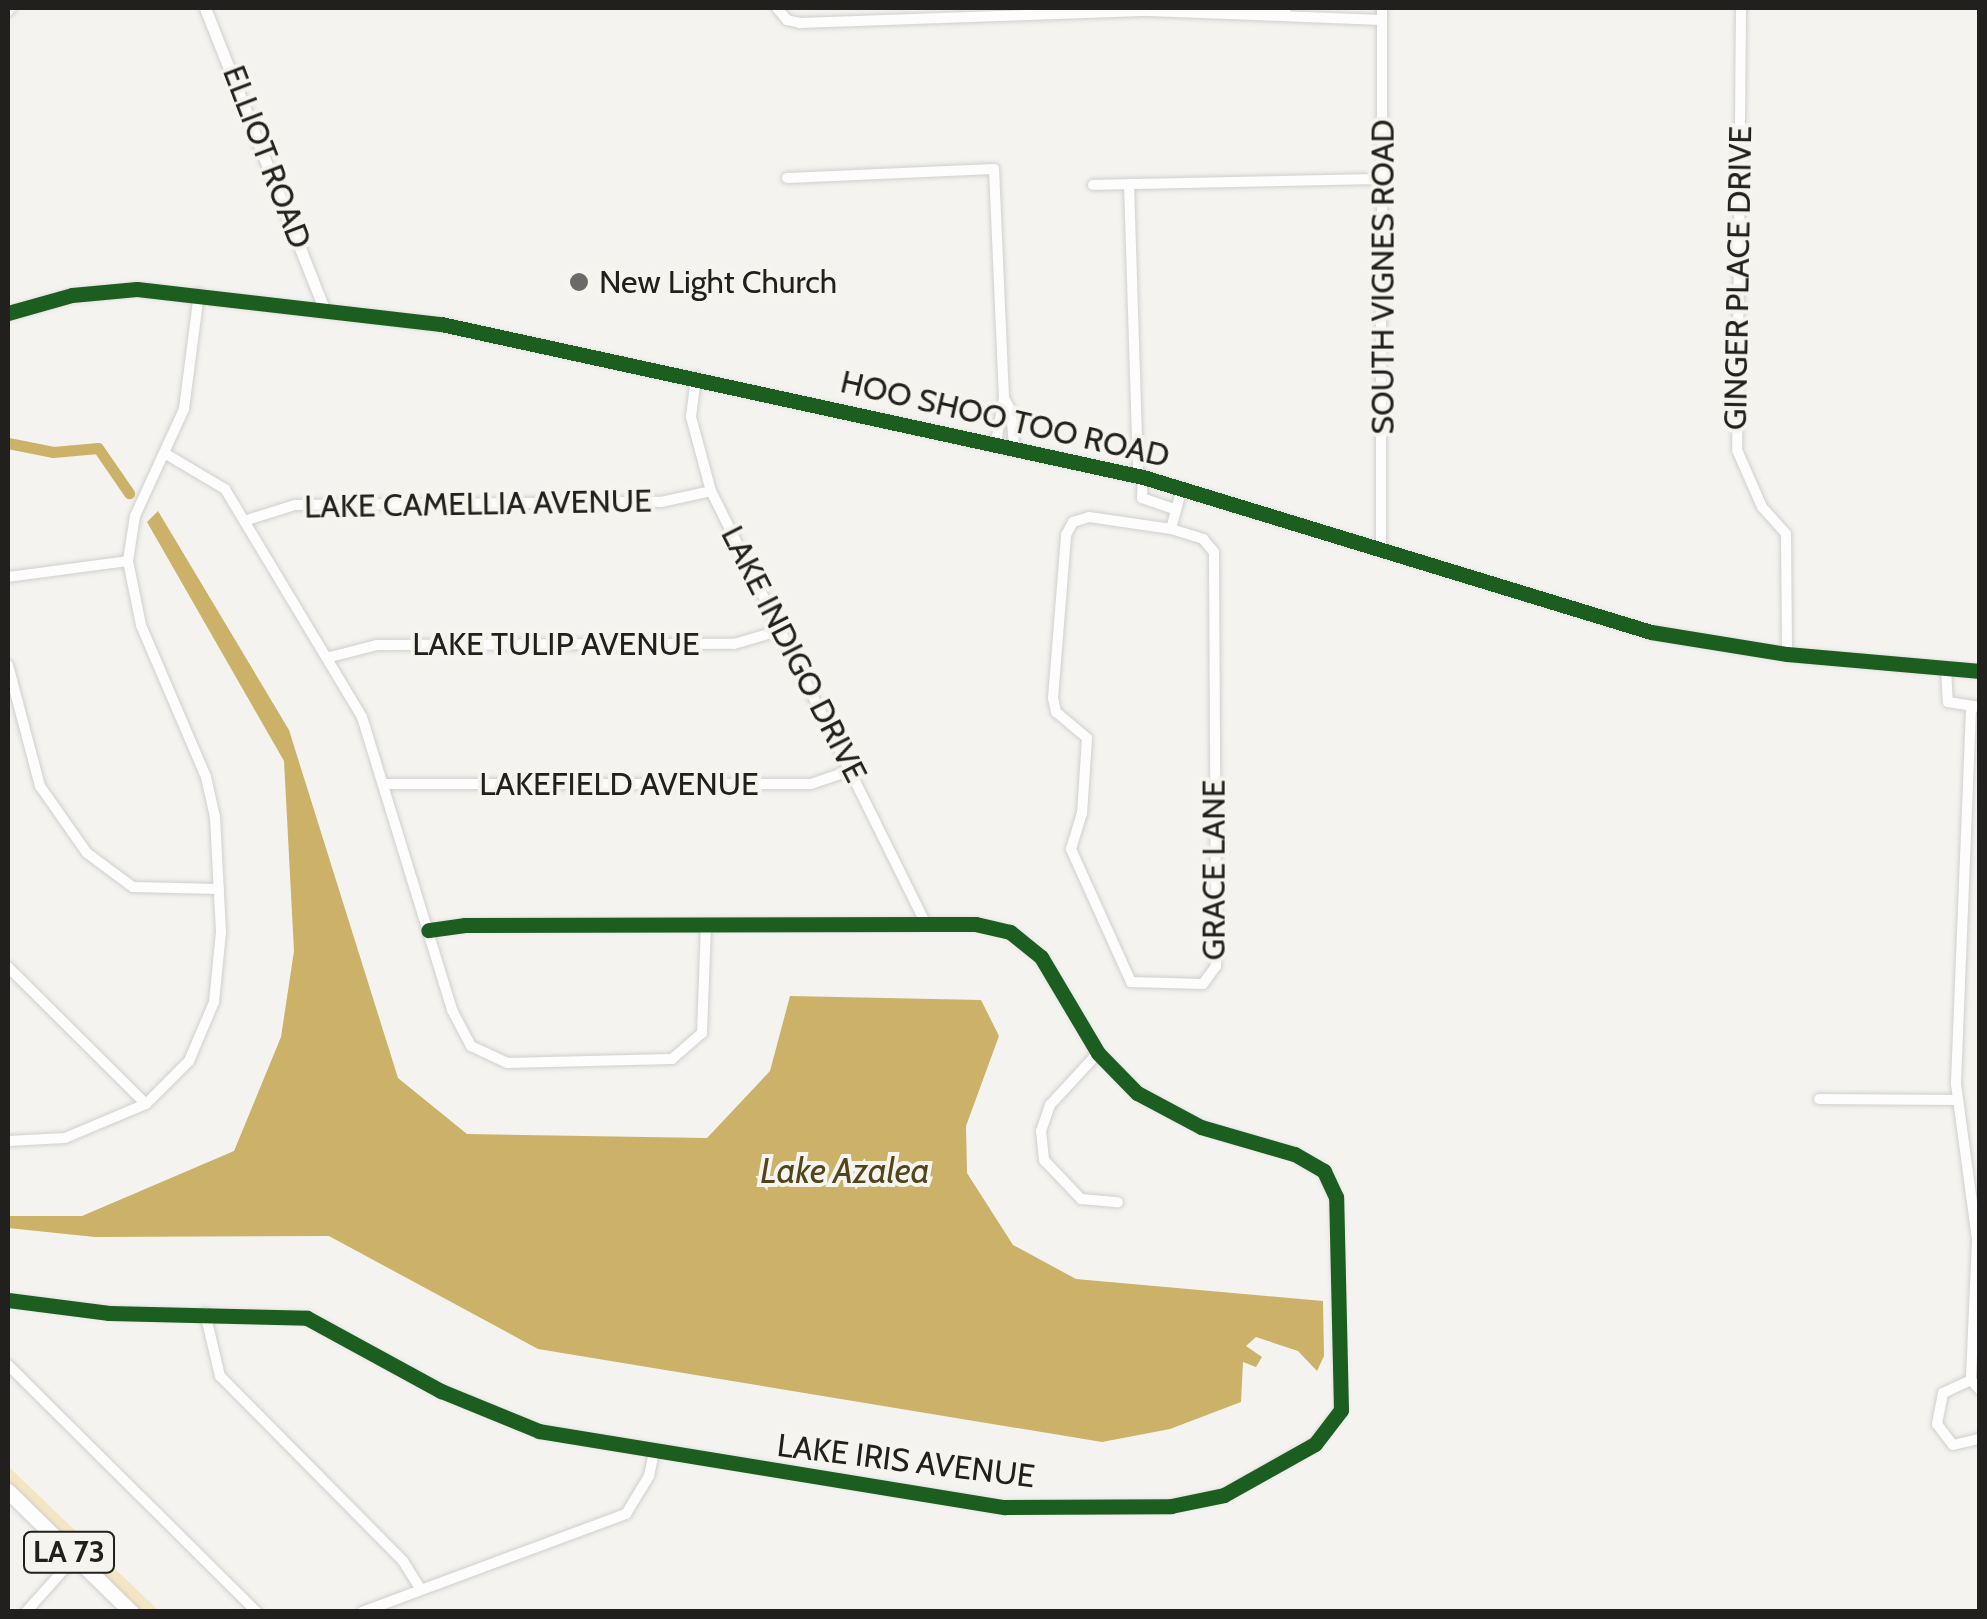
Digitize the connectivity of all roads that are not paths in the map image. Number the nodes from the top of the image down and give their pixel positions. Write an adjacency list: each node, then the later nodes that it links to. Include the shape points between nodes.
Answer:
1 (204, 8): 12 (street, ELLIOT ROAD)
2 (777, 8): 5 (street, via 787,20)
3 (1286, 8): 5 (street)
4 (1741, 8): 29 (street, GINGER PLACE DRIVE, via 1737,450 1762,506 1786,534)
5 (1254, 14): 6 (street)
6 (1382, 14): 8 (street, SOUTH VIGNES ROAD)
7 (787, 178): 15 (street, via 994,169)
8 (1384, 179): 9 (street); 25 (street, SOUTH VIGNES ROAD)
9 (1129, 184): 10 (street); 19 (street)
10 (1092, 185)
11 (198, 294): 12 (street, HOO SHOO TOO ROAD); 13 (street, HOO SHOO TOO ROAD, via 90,292); 18 (street, via 190,378)
12 (324, 308): 14 (street, HOO SHOO TOO ROAD, via 441,324)
13 (8, 313)
14 (696, 377): 16 (street, HOO SHOO TOO ROAD); 21 (street, LAKE INDIGO DRIVE, via 690,418)
15 (1004, 398): 16 (street); 17 (street, via 1012,410)
16 (996, 442): 17 (street, HOO SHOO TOO ROAD)
17 (1014, 446): 19 (street, HOO SHOO TOO ROAD)
18 (166, 454): 23 (street, via 210,476); 26 (street, via 135,516)
19 (1141, 477): 20 (street, HOO SHOO TOO ROAD); 22 (street, via 1142,498)
20 (1182, 488): 22 (street); 25 (street, HOO SHOO TOO ROAD)
21 (710, 491): 23 (street, LAKE CAMELLIA AVENUE, via 660,502 294,506); 28 (street, LAKE INDIGO DRIVE)
22 (1176, 510): 24 (street)
23 (247, 520): 30 (street)
24 (1171, 530): 24 (street, GRACE LANE, via 1204,539 1214,552 1215,972 1203,984 1140,985 1125,973 1072,854 1087,738 1056,712 1053,698 1069,526 1089,517)
25 (1381, 546): 29 (street, HOO SHOO TOO ROAD, via 1651,632)
26 (128, 560): 27 (street); 37 (street, via 143,631 206,777)
27 (8, 577)
28 (782, 630): 30 (street, LAKE TULIP AVENUE, via 734,644 377,645); 35 (street, LAKE INDIGO DRIVE)
29 (1787, 654): 32 (street, HOO SHOO TOO ROAD)
30 (330, 657): 36 (street, via 362,717)
31 (8, 665): 37 (street, via 40,786 87,853 133,887)
32 (1946, 668): 33 (street, HOO SHOO TOO ROAD); 34 (street, via 1948,702)
33 (1980, 670)
34 (1975, 708): 44 (street)
35 (852, 770): 36 (street, LAKEFIELD AVENUE, via 811,784); 39 (street, LAKE INDIGO DRIVE)
36 (384, 784): 40 (street)
37 (219, 889): 45 (street, via 214,1002 189,1061)
38 (706, 924): 39 (street, LAKE IRIS AVENUE); 40 (street, LAKE IRIS AVENUE); 40 (street, via 702,1034 690,1049 653,1062 507,1064 487,1058 462,1034)
39 (926, 924): 42 (street, LAKE IRIS AVENUE, via 975,924 1024,940)
40 (428, 930)
41 (8, 967): 45 (street)
42 (1098, 1053): 47 (street, via 1050,1104 1041,1131 1044,1160 1081,1199); 53 (street, LAKE IRIS AVENUE, via 1163,1110 1294,1154 1324,1171 1336,1198 1341,1410 1314,1444 1224,1495 1112,1508 1004,1507)
43 (1819, 1100): 44 (street)
44 (1957, 1100): 51 (street, via 1977,1240)
45 (146, 1104): 46 (street, via 65,1138)
46 (8, 1141)
47 (1118, 1202)
48 (8, 1300): 49 (street, LAKE IRIS AVENUE, via 109,1313)
49 (205, 1312): 53 (street, LAKE IRIS AVENUE, via 307,1318 441,1391 540,1431); 56 (street, via 220,1376 403,1561)
50 (8, 1365): 59 (street)
51 (1975, 1385): 52 (street, via 1943,1392 1936,1424 1953,1445)
52 (1980, 1439)
53 (654, 1452): 56 (street, via 649,1476 626,1514)
54 (8, 1492): 55 (main road, LA 73)
55 (75, 1557): 57 (street); 58 (main road, LA 73)
56 (421, 1590): 60 (street)
57 (26, 1612)
58 (131, 1612)
59 (257, 1612)
60 (362, 1612)

